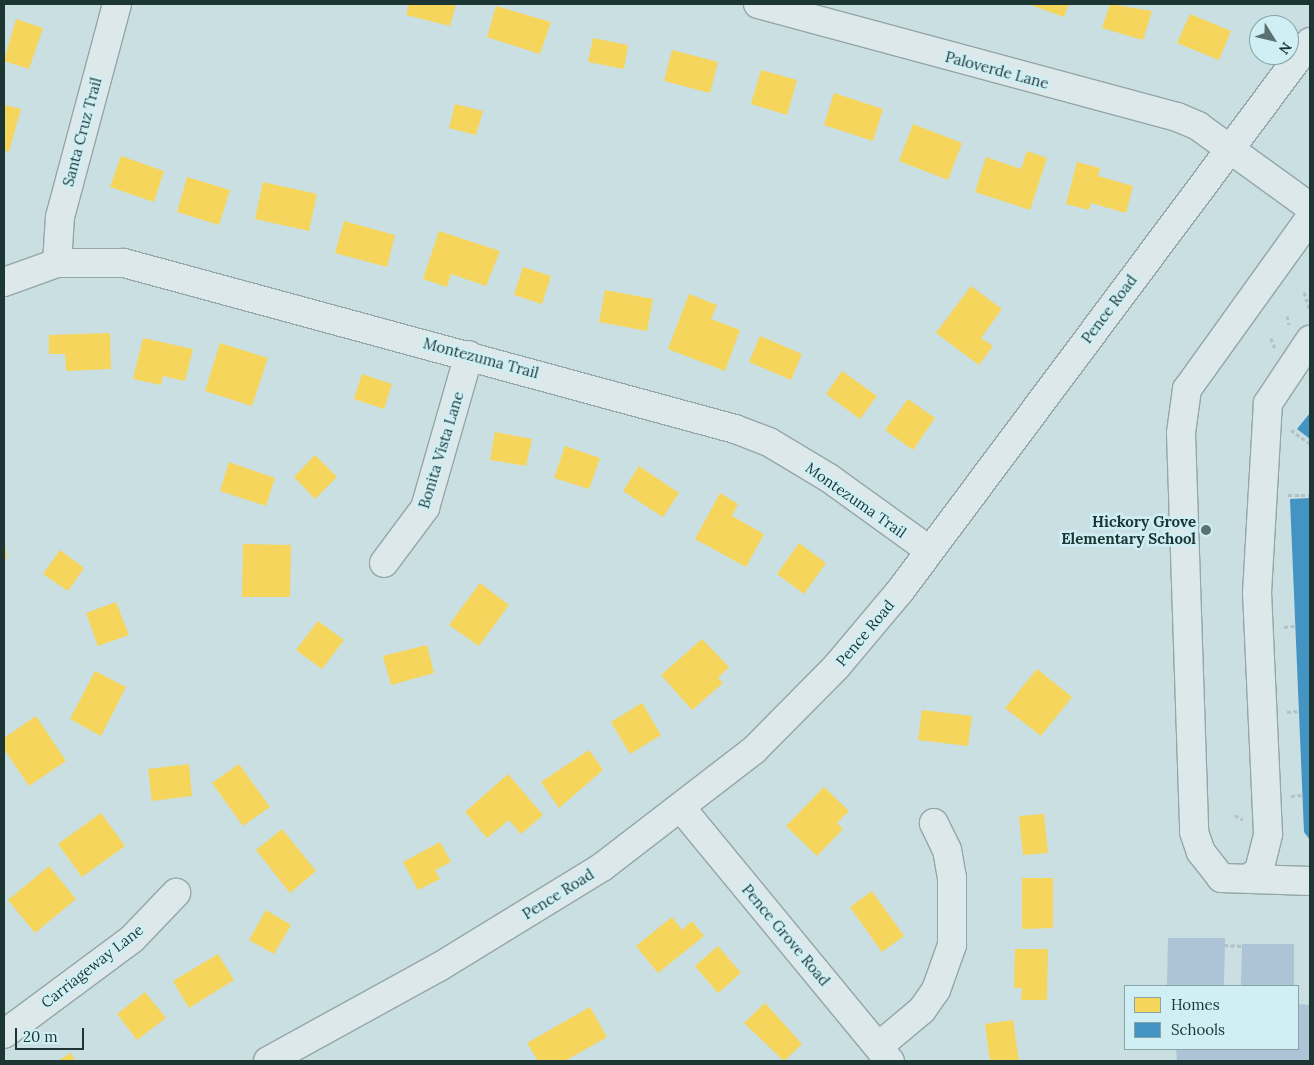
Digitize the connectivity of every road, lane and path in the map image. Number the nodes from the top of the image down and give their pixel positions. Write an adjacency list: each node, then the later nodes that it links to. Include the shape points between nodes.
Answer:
1 (117, 4): 7 (street, Santa Cruz Trail, via 60,217)
2 (758, 4): 4 (street, Paloverde Lane, via 1177,117)
3 (1310, 42): 4 (street, Pence Road)
4 (1229, 148): 5 (street, Paloverde Lane); 17 (street, Pence Road)
5 (1310, 206)
6 (1310, 218): 21 (street, via 1187,388 1181,433 1194,832 1200,852 1221,878)
7 (57, 263): 8 (street, Montezuma Trail); 12 (street, Montezuma Trail, via 124,263)
8 (4, 282)
9 (1304, 292): 10 (path)
10 (1310, 310)
11 (1310, 340): 21 (street, via 1268,402 1257,593 1268,834 1259,871)
12 (469, 355): 17 (street, Montezuma Trail, via 735,428 769,442 829,478); 18 (street, Bonita Vista Lane, via 426,508)
13 (1287, 426): 14 (path)
14 (1310, 444)
15 (1282, 495): 16 (path)
16 (1310, 495)
17 (929, 550): 19 (street, Pence Road, via 837,666 754,750)
18 (384, 563)
19 (682, 809): 27 (street, Pence Grove Road); 28 (street, Pence Road, via 602,867 447,962)
20 (934, 824): 27 (street, via 947,850 952,878 952,945 936,990)
21 (1250, 877): 22 (street)
22 (1310, 881)
23 (176, 893): 26 (street, Carriageway Lane, via 132,939)
24 (1224, 945): 25 (path)
25 (1242, 946)
26 (4, 1034)
27 (884, 1054)
28 (268, 1061)

